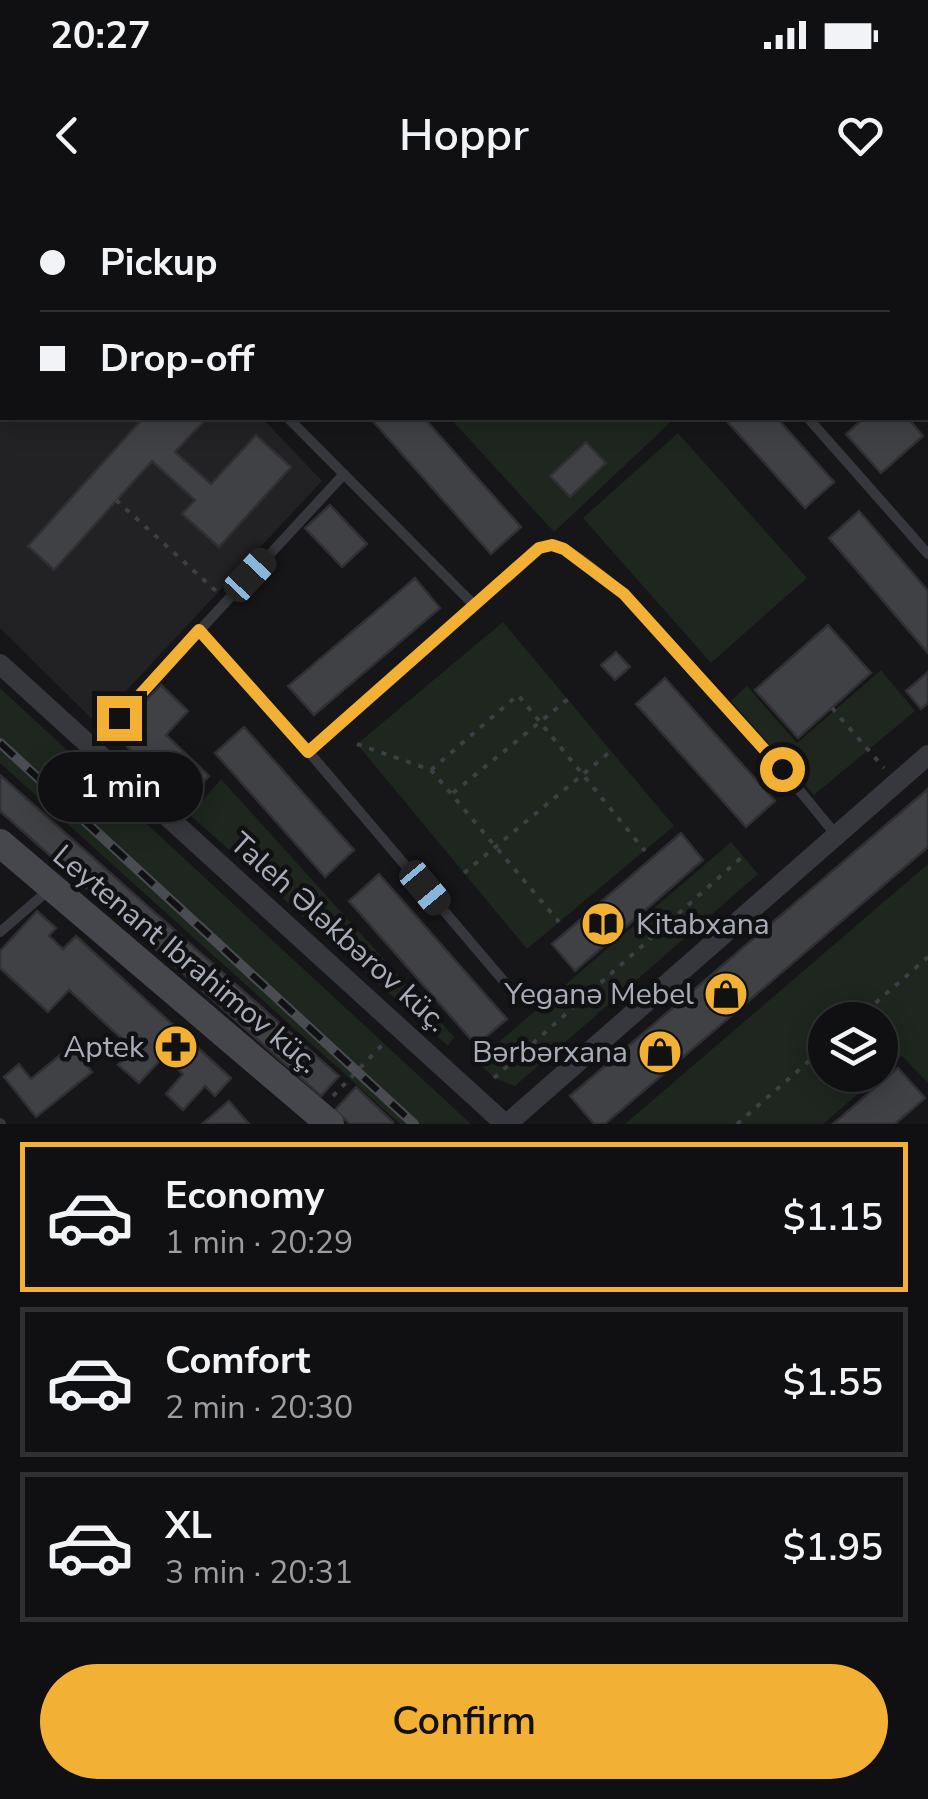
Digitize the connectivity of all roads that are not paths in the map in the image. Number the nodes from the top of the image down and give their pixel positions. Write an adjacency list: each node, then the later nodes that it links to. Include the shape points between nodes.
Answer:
1 (290, 420): 3 (lane)
2 (810, 420): 4 (lane)
3 (344, 474): 5 (lane); 6 (lane)
4 (928, 554)
5 (474, 606): 9 (lane); 11 (lane, via 539,548 564,549 640,610)
6 (199, 630): 8 (lane); 9 (lane)
7 (0, 664): 8 (street, Taleh Ələkbərov küç.)
8 (92, 746): 17 (street, Taleh Ələkbərov küç.)
9 (308, 752): 15 (lane)
10 (928, 755): 11 (street)
11 (836, 836): 17 (street)
12 (0, 843): 13 (street, Leytenant Ibrahimov küç.)
13 (52, 888): 14 (lane); 16 (street, Leytenant Ibrahimov küç.)
14 (0, 932)
15 (518, 998)
16 (315, 1120)
17 (506, 1124)

